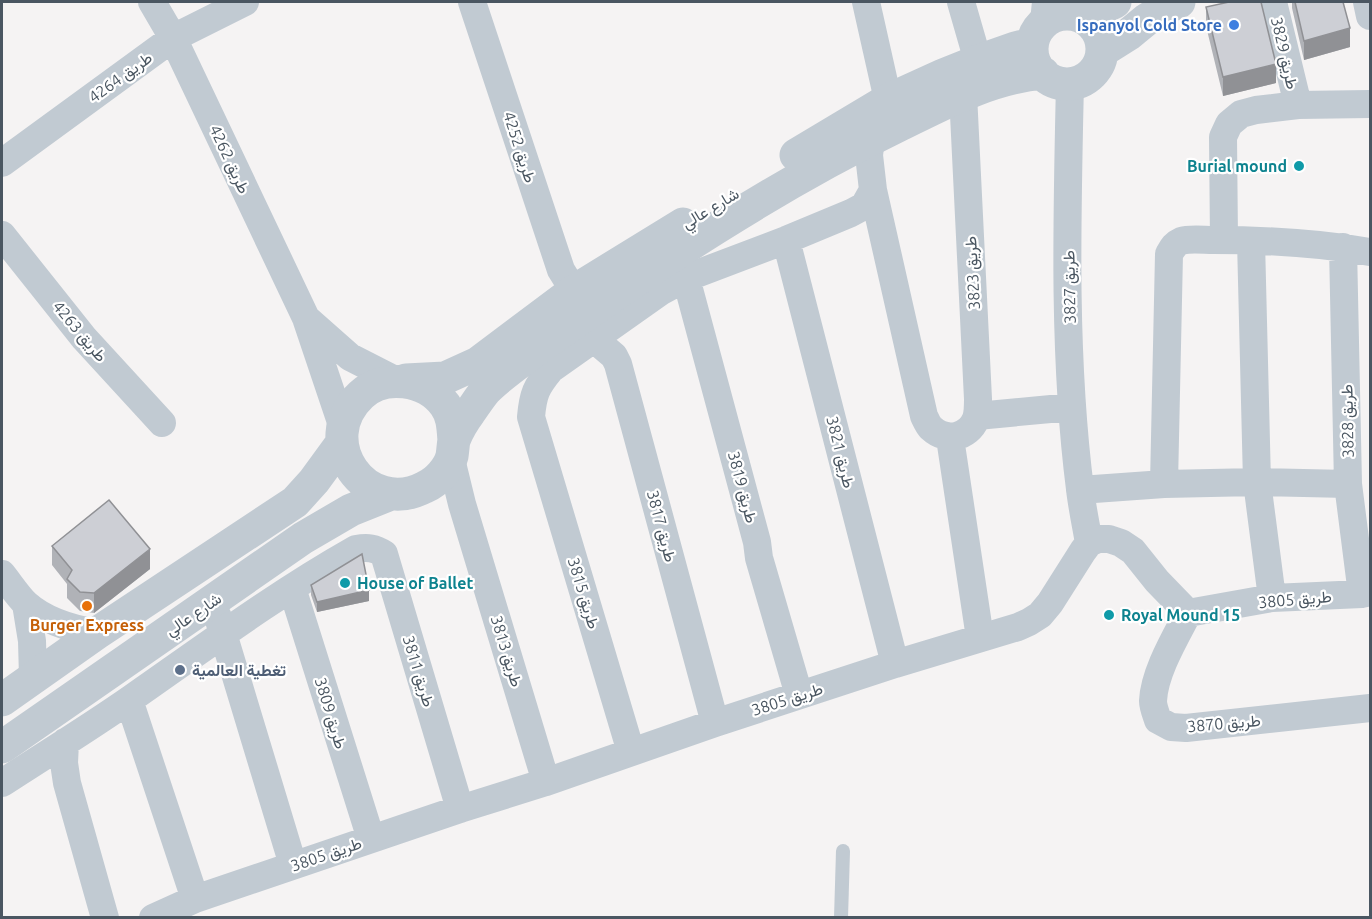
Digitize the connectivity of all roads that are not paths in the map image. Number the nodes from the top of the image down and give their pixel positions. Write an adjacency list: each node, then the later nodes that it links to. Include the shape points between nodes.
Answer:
1 (152, 2): 12 (street, طريق 4262)
2 (245, 2): 12 (street, طريق 4264)
3 (472, 2): 28 (street, طريق 4252, via 561,270)
4 (866, 2): 17 (street)
5 (961, 2): 15 (street)
6 (1115, 2): 10 (street)
7 (1179, 2): 14 (street)
8 (1273, 2): 19 (street, طريق 3829)
9 (1367, 2): 11 (street)
10 (1077, 11): 13 (street, via 1051,17); 14 (street, via 1098,32)
11 (1371, 16)
12 (173, 38): 21 (street, طريق 4264); 29 (street, طريق 4262)
13 (1047, 45): 14 (street, via 1080,81 1095,69); 15 (street, شارع عالي, via 1016,48); 16 (street, شارع عالي, via 1022,75); 32 (street, طريق 3827, via 1068,202)
14 (1102, 51)
15 (978, 61): 17 (street, شارع عالي)
16 (963, 94): 20 (street, شارع عالي); 33 (street, طريق 3823)
17 (888, 100): 28 (street, شارع عالي)
18 (1371, 104): 19 (street, طريق 3829)
19 (1298, 105): 25 (street, طريق 3829, via 1241,114 1229,124 1223,137)
20 (870, 139): 22 (street); 30 (street, شارع عالي, via 708,233)
21 (2, 163)
22 (873, 190): 24 (street, طريق 3815, via 864,206); 36 (street, via 924,416 930,427)
23 (2, 235): 34 (street, طريق 4263, via 84,338)
24 (786, 240): 27 (street, طريق 3815); 56 (street, طريق 3821)
25 (1238, 240): 26 (street, طريق 3828); 38 (street); 39 (street, طريق 3828, via 1182,241 1168,254)
26 (1357, 250): 40 (street, طريق 3828)
27 (686, 278): 30 (street, طريق 3815); 58 (street, طريق 3819, via 758,542 759,558)
28 (574, 291): 31 (street, شارع عالي, via 477,363 445,378)
29 (306, 318): 31 (street, طريق 4262, via 350,357); 35 (street, طريق 4262)
30 (584, 331): 37 (street, شارع عالي, via 519,362 485,391 468,415); 62 (street, طريق 3817, via 614,356 622,377); 65 (street, طريق 3815, via 539,382 532,399 531,417)
31 (397, 381): 35 (street, via 362,393 350,407); 37 (street, via 433,392 446,406 453,423)
32 (1072, 407): 33 (street); 42 (street, طريق 3827)
33 (977, 416): 36 (street, via 967,431)
34 (162, 423)
35 (342, 434): 43 (street, via 347,463 358,478 373,489); 53 (street, via 314,481 295,502)
36 (950, 438): 55 (street)
37 (453, 450): 41 (street, via 442,475); 44 (street, طريق 3813)
38 (1257, 482): 39 (street); 40 (street); 49 (street)
39 (1164, 484): 42 (street)
40 (1348, 484): 48 (street, طريق 3828)
41 (427, 487): 43 (street, via 410,494); 44 (street)
42 (1080, 490): 45 (street, طريق 3827)
43 (391, 494): 50 (street, شارع عالي, via 351,510 303,538)
44 (467, 519): 67 (street, طريق 3813)
45 (1089, 543): 52 (street, via 1109,539 1133,551); 55 (street, طريق 3805, via 1040,615 1018,627)
46 (2, 574): 51 (street)
47 (292, 588): 54 (street); 70 (street, طريق 3811, via 356,549 376,548 384,554); 71 (street, طريق 3809)
48 (1366, 593): 49 (street, طريق 3805)
49 (1272, 598): 52 (street, طريق 3805)
50 (213, 601): 54 (street); 64 (street, شارع عالي)
51 (27, 604): 53 (street, via 60,624); 57 (street, via 33,640)
52 (1188, 613): 61 (street, طريق 3870, via 1168,650 1155,690 1153,704 1158,720 1171,727)
53 (97, 633): 57 (street)
54 (224, 633): 60 (street); 73 (street)
55 (980, 638): 56 (street, طريق 3805)
56 (895, 664): 58 (street, طريق 3805)
57 (33, 677): 59 (street)
58 (800, 695): 62 (street, طريق 3805)
59 (2, 700)
60 (129, 700): 63 (street); 74 (street)
61 (1371, 708)
62 (715, 723): 65 (street, طريق 3805)
63 (65, 742): 66 (street); 69 (street)
64 (2, 747)
65 (631, 752): 67 (street, طريق 3805)
66 (30, 765): 68 (street); 69 (street)
67 (546, 782): 70 (street, طريق 3805)
68 (2, 783)
69 (66, 783): 75 (street)
70 (460, 808): 71 (street, طريق 3805)
71 (370, 839): 73 (street, طريق 3805)
72 (843, 851): 77 (lane)
73 (293, 865): 74 (street, طريق 3805)
74 (195, 899): 76 (street, طريق 3805)
75 (105, 918)
76 (153, 918)
77 (841, 918)

